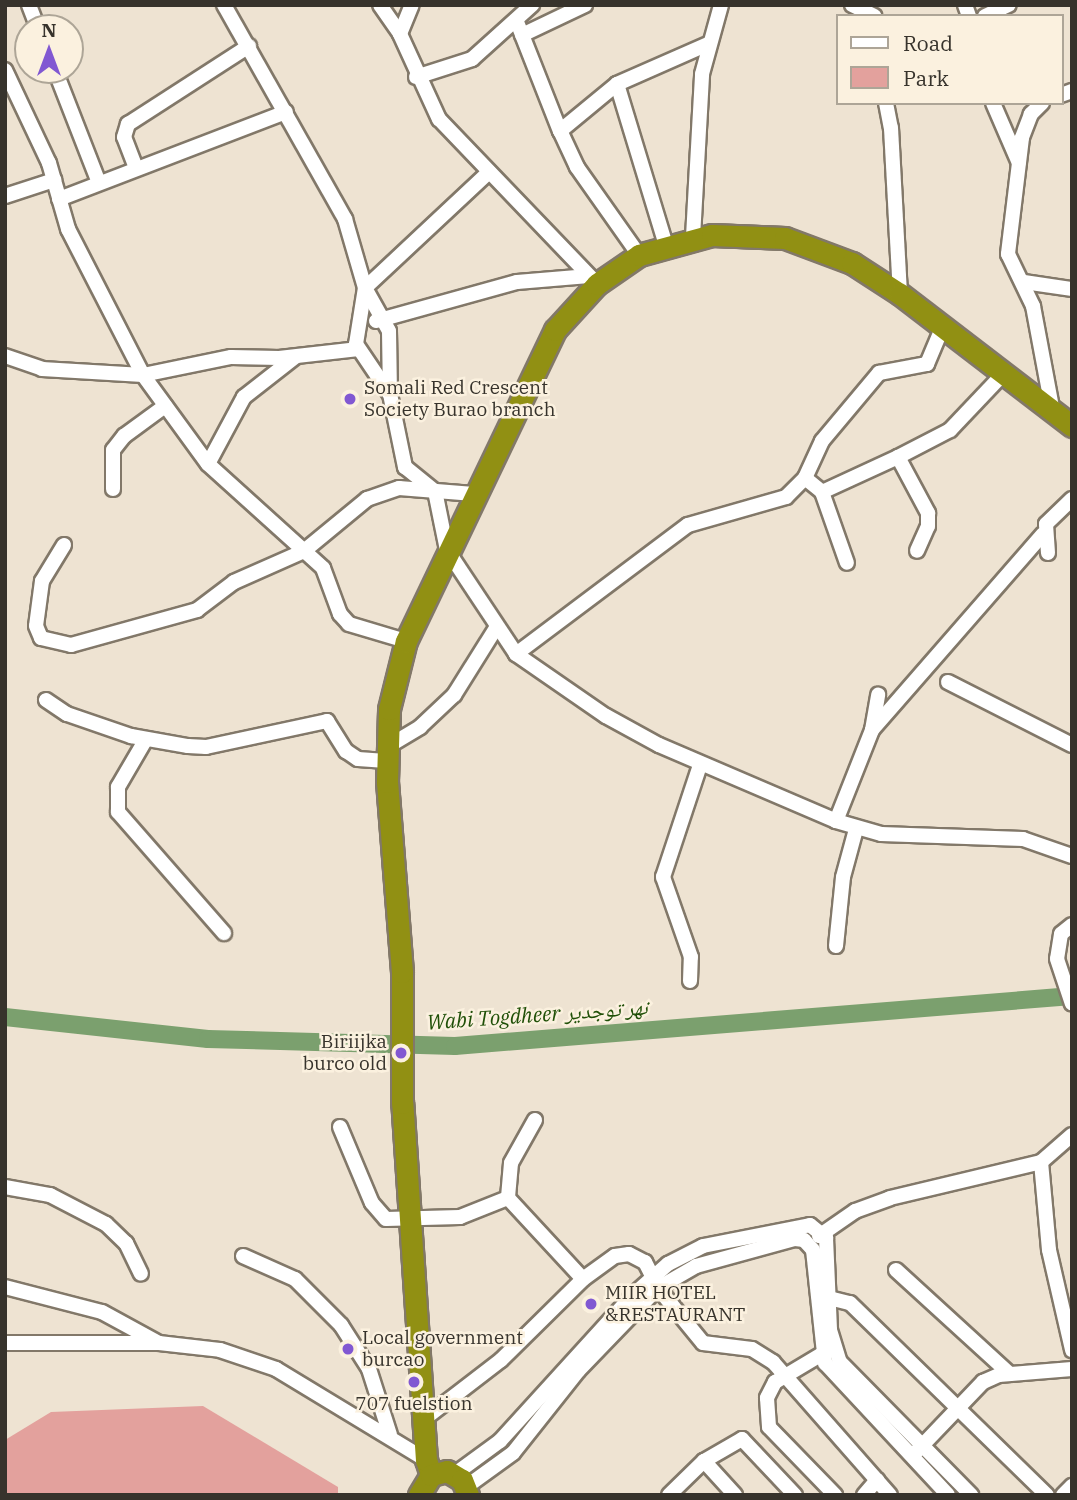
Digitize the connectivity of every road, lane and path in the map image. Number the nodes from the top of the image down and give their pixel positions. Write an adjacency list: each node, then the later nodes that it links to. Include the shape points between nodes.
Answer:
1 (224, 5): 14 (street)
2 (380, 5): 12 (street)
3 (412, 5): 12 (street)
4 (531, 5): 11 (street)
5 (585, 5): 11 (street)
6 (721, 5): 13 (street)
7 (850, 5): 9 (street)
8 (1009, 5): 10 (street)
9 (873, 12)
10 (989, 14)
11 (520, 29): 16 (street, via 472,59); 23 (street)
12 (400, 34): 16 (street)
13 (708, 44): 18 (street); 31 (street)
14 (249, 46): 22 (street); 25 (street, via 128,124 124,137)
15 (5, 70): 27 (street)
16 (416, 77): 26 (street, via 439,119)
17 (60, 84): 28 (street)
18 (617, 84): 23 (street); 32 (street)
19 (886, 105): 38 (street)
20 (993, 105): 24 (street)
21 (1041, 105): 24 (street, via 1026,125)
22 (286, 112): 25 (street, via 184,155); 36 (street, via 345,219)
23 (560, 131): 33 (street, via 578,167)
24 (1019, 163): 35 (street, via 1007,254)
25 (136, 168): 28 (street)
26 (489, 172): 34 (street); 36 (street)
27 (54, 180): 29 (street); 30 (street)
28 (99, 183): 30 (street)
29 (5, 197)
30 (59, 199): 48 (street, via 79,253)
31 (693, 237): 32 (highway); 38 (highway, via 737,233 785,238 852,263)
32 (666, 245): 33 (highway)
33 (639, 256): 34 (highway)
34 (593, 280): 39 (street, via 517,282 460,295); 59 (highway, via 537,360)
35 (1024, 282): 37 (street); 51 (street, via 1033,306)
36 (365, 288): 39 (street); 41 (street)
37 (1072, 289)
38 (900, 295): 40 (highway)
39 (381, 323): 41 (street, via 369,321); 42 (street, via 389,331)
40 (943, 326): 47 (highway); 55 (street, via 927,364 879,373 822,441)
41 (358, 330): 43 (street); 44 (street)
42 (388, 348): 44 (street, via 373,357); 49 (street)
43 (318, 350): 44 (street); 45 (street)
44 (360, 351): 49 (street)
45 (299, 354): 48 (street, via 231,357); 54 (street, via 244,397)
46 (5, 356): 48 (street, via 42,369)
47 (1004, 373): 51 (highway); 53 (street, via 950,430)
48 (143, 375): 50 (street)
49 (390, 394): 57 (street, via 405,467)
50 (165, 406): 54 (street); 56 (street, via 124,436 113,450)
51 (1053, 412): 52 (highway)
52 (1072, 426)
53 (898, 457): 58 (street); 65 (street, via 928,513 928,526)
54 (208, 464): 64 (street)
55 (805, 478): 58 (street); 70 (street, via 786,497 688,525)
56 (113, 489)
57 (435, 491): 59 (street); 63 (street); 64 (street, via 399,488 367,499)
58 (822, 492): 67 (street)
59 (474, 494): 63 (highway)
60 (1072, 499): 61 (street, via 1054,514)
61 (1043, 534): 66 (street); 74 (street)
62 (64, 545): 64 (street, via 42,582 36,626 41,638 71,645 197,610 234,582)
63 (447, 550): 68 (street); 69 (highway)
64 (304, 551): 69 (street, via 323,568 340,614 349,624)
65 (917, 551)
66 (1048, 553)
67 (847, 563)
68 (496, 628): 70 (street); 77 (street, via 454,695)
69 (406, 640): 77 (highway, via 389,709)
70 (516, 654): 78 (street, via 606,716)
71 (948, 682): 76 (street)
72 (877, 695): 74 (street)
73 (46, 699): 75 (street, via 60,712)
74 (872, 730): 79 (street)
75 (146, 739): 77 (street, via 206,747 318,720 327,722 346,751 358,759); 83 (street, via 118,787 118,812)
76 (1072, 745)
77 (386, 754): 93 (highway, via 402,972 402,1103)
78 (700, 765): 79 (street); 85 (street, via 663,877 691,957)
79 (836, 821): 80 (street)
80 (856, 829): 81 (street, via 881,834 989,834 1023,839); 84 (street, via 843,877)
81 (1072, 856)
82 (1072, 925): 86 (street, via 1061,934 1057,959)
83 (224, 933)
84 (836, 946)
85 (690, 981)
86 (1072, 1004)
87 (535, 1120): 92 (street, via 511,1163)
88 (340, 1127): 93 (street, via 378,1214 396,1222)
89 (1072, 1135): 90 (street)
90 (1041, 1162): 94 (street, via 890,1198 855,1211); 105 (street, via 1049,1250)
91 (5, 1187): 98 (street, via 50,1195 106,1224 126,1243)
92 (508, 1198): 93 (street, via 460,1217); 99 (street)
93 (412, 1221): 112 (highway)
94 (823, 1231): 95 (street); 100 (street, via 798,1224 736,1237 685,1254); 102 (street)
95 (811, 1244): 100 (street, via 795,1239 752,1249); 102 (street)
96 (243, 1256): 113 (street, via 295,1279 341,1325 369,1369)
97 (897, 1270): 109 (street)
98 (141, 1274)
99 (583, 1279): 100 (street, via 615,1256 629,1254 645,1262); 112 (street, via 500,1360)
100 (655, 1282): 107 (street); 110 (street, via 703,1343 752,1349 773,1362)
101 (5, 1287): 104 (street, via 102,1312)
102 (823, 1296): 106 (street); 111 (street, via 850,1303); 115 (street, via 840,1362)
103 (5, 1343): 104 (street)
104 (159, 1343): 113 (street, via 220,1350 276,1369)
105 (1072, 1350)
106 (822, 1354): 110 (street); 117 (street, via 830,1369)
107 (574, 1367): 114 (street); 116 (street)
108 (1072, 1369): 109 (street)
109 (1010, 1374): 111 (street, via 982,1382)
110 (781, 1376): 120 (street); 127 (street, via 767,1398 769,1427)
111 (957, 1406): 115 (street); 132 (street)
112 (423, 1420): 119 (highway)
113 (390, 1435): 119 (street)
114 (500, 1441): 116 (street); 121 (street)
115 (922, 1446): 117 (street); 131 (street)
116 (513, 1453): 121 (street)
117 (911, 1457): 130 (street)
118 (704, 1461): 123 (street); 125 (street); 126 (street, via 737,1440 746,1440)
119 (428, 1467): 121 (highway); 124 (highway)
120 (877, 1480): 128 (street); 129 (street)
121 (463, 1485)
122 (1072, 1486): 133 (street)
123 (678, 1492)
124 (419, 1495)
125 (735, 1495)
126 (795, 1495)
127 (835, 1495)
128 (864, 1495)
129 (890, 1495)
130 (948, 1495)
131 (971, 1495)
132 (1047, 1495)
133 (1063, 1495)

